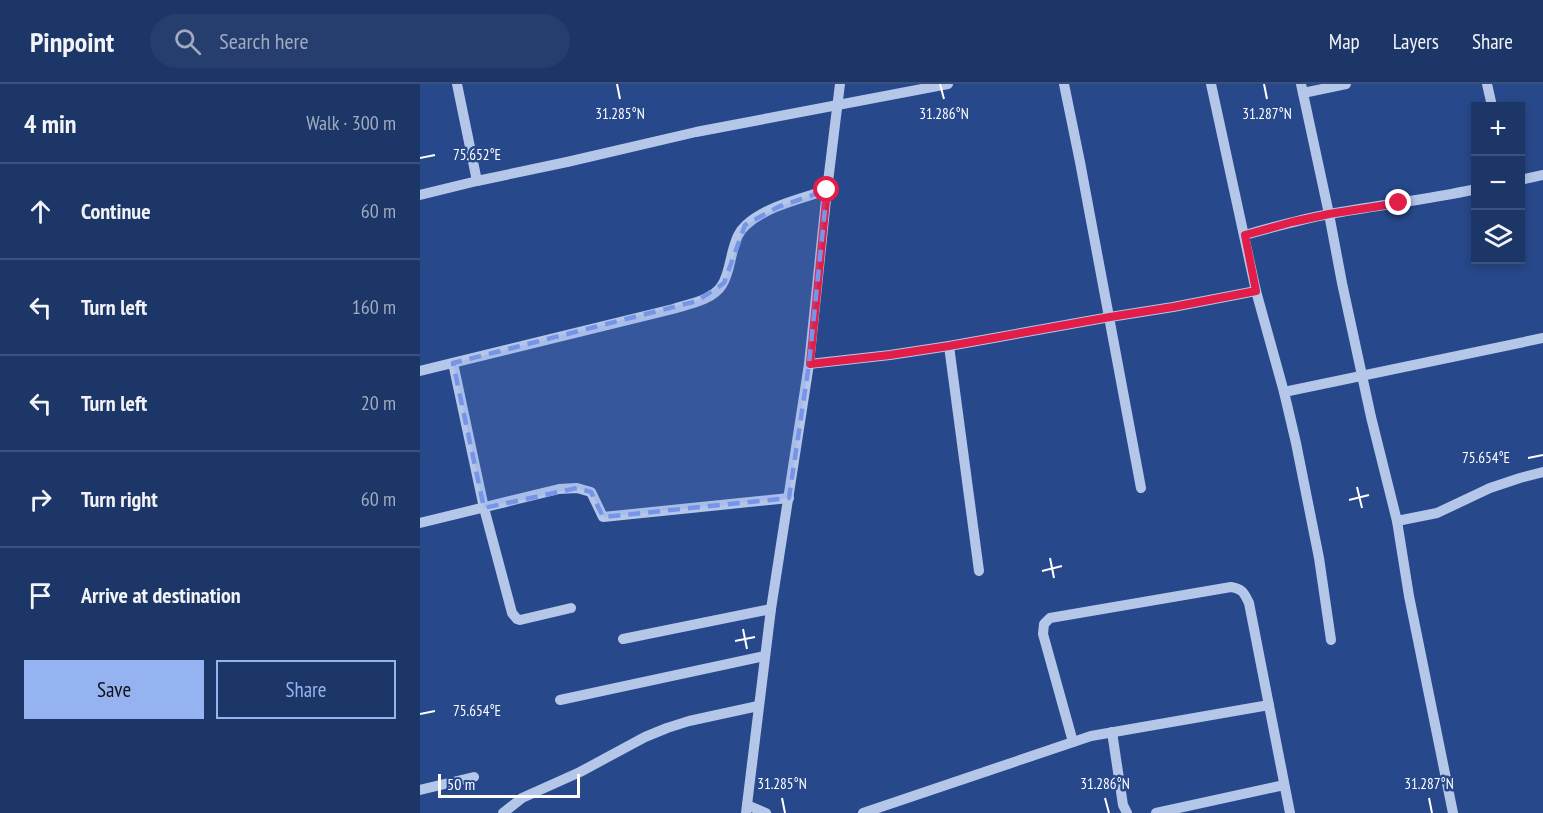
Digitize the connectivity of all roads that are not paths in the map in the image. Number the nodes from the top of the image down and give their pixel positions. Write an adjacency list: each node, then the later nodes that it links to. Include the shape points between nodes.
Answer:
1 (457, 84): 13 (street)
2 (840, 84): 10 (street)
3 (948, 84): 10 (street)
4 (1064, 84): 20 (street)
5 (1211, 84): 18 (street)
6 (1346, 84): 8 (street)
7 (1487, 84): 9 (street)
8 (1302, 89): 17 (street)
9 (1491, 102)
10 (838, 104): 13 (street); 14 (street)
11 (1543, 175): 12 (street)
12 (1525, 179)
13 (477, 181): 16 (street)
14 (827, 190): 23 (street, via 759,215 745,225 736,238 724,283 717,292 673,309); 24 (street)
15 (1471, 190): 17 (street)
16 (420, 195)
17 (1329, 214): 18 (street); 26 (street)
18 (1245, 235): 19 (street)
19 (1256, 291): 20 (street); 27 (street)
20 (1110, 317): 22 (street); 29 (street)
21 (1543, 338): 26 (street)
22 (949, 346): 24 (street); 34 (street)
23 (453, 363): 25 (street); 31 (street)
24 (810, 364): 30 (street)
25 (420, 371)
26 (1363, 375): 27 (street); 32 (street)
27 (1284, 392): 38 (street, via 1319,558)
28 (1543, 472): 32 (street, via 1490,488 1437,513)
29 (1141, 488)
30 (789, 498): 31 (street, via 603,517 591,492 577,488); 36 (street)
31 (484, 508): 33 (street); 35 (street, via 514,617 520,620)
32 (1397, 521): 55 (street)
33 (420, 523)
34 (979, 572)
35 (571, 608)
36 (771, 609): 37 (street); 39 (street)
37 (623, 639)
38 (1331, 640)
39 (765, 656): 40 (street); 42 (street)
40 (560, 700)
41 (1269, 705): 43 (street); 44 (street, via 1250,603 1239,589 1231,587 1050,618 1044,624 1043,634); 46 (street)
42 (759, 706): 48 (street); 49 (street, via 689,721 645,737 522,798)
43 (1112, 732): 44 (street); 52 (street)
44 (1073, 742): 51 (street)
45 (474, 777): 47 (street)
46 (1284, 785): 53 (street); 54 (street)
47 (420, 790)
48 (746, 809): 50 (street)
49 (503, 813)
50 (766, 813)
51 (863, 813)
52 (1127, 813)
53 (1156, 813)
54 (1290, 813)
55 (1453, 813)

